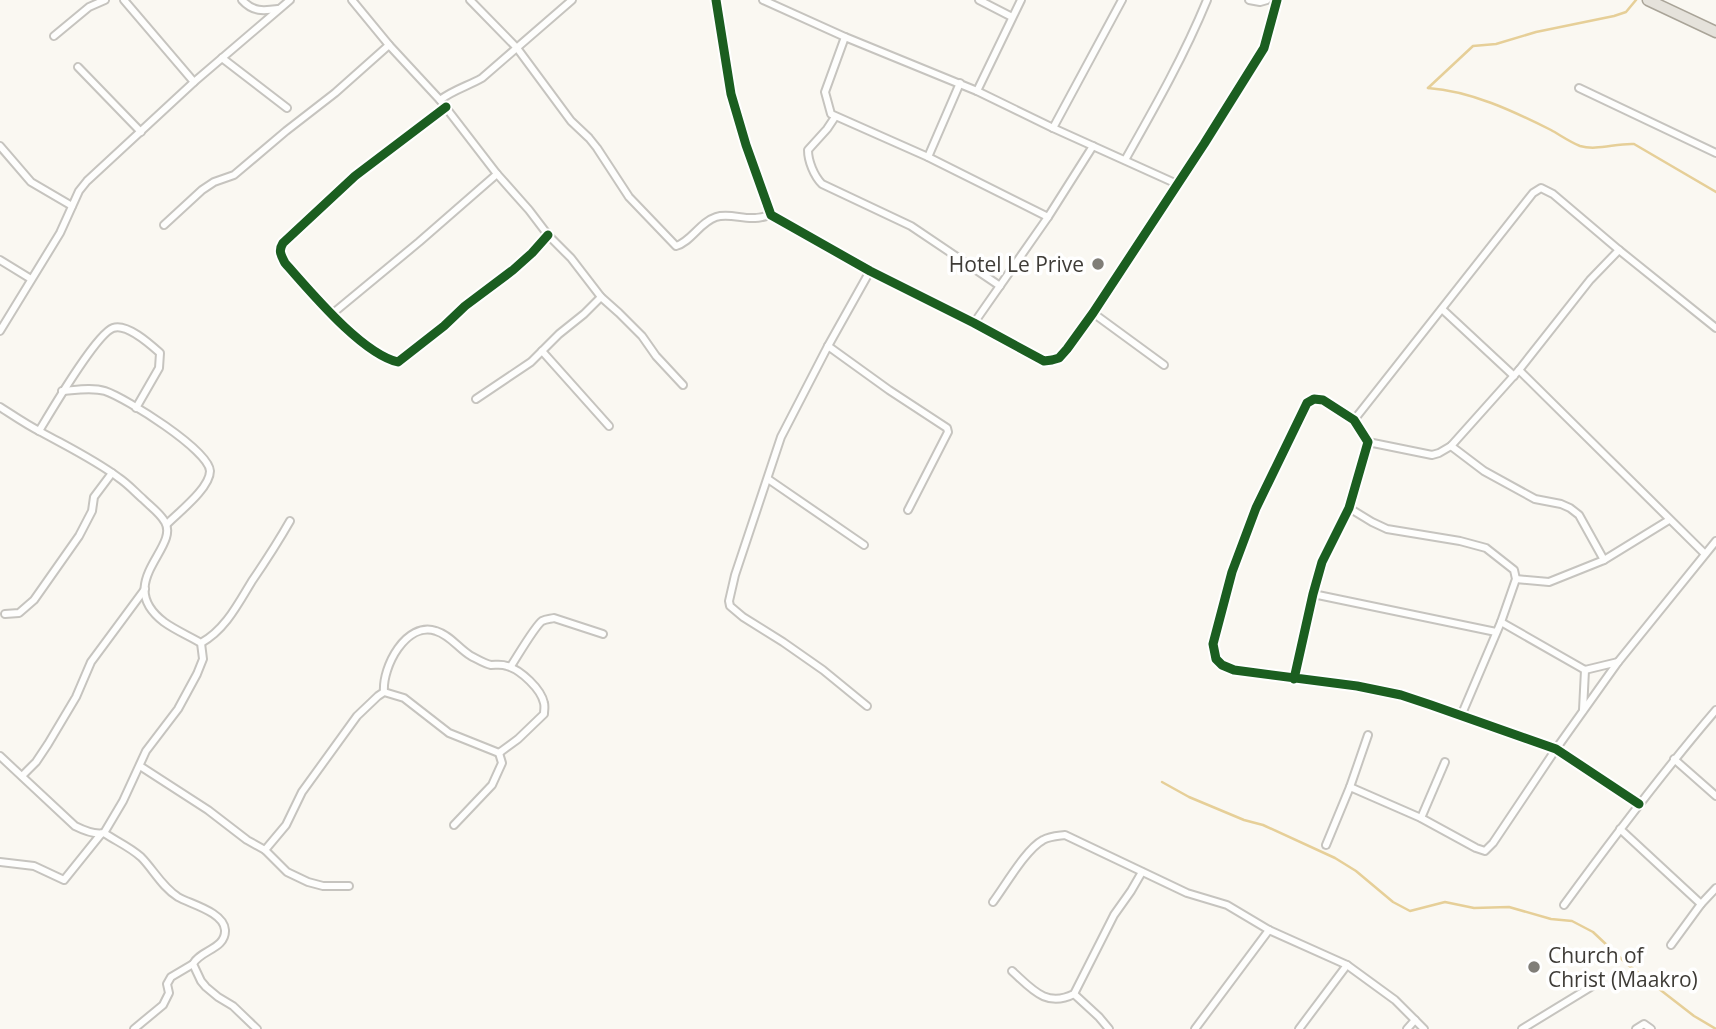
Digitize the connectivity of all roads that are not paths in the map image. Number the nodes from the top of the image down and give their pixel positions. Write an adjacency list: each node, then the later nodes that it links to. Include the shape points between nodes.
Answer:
1 (104, 0): 21 (street)
2 (124, 0): 27 (street)
3 (242, 0): 18 (street, via 256,10)
4 (290, 0): 18 (street)
5 (352, 0): 23 (street)
6 (470, 0): 24 (street)
7 (572, 0): 24 (street)
8 (716, 0): 45 (street, via 731,94)
9 (763, 0): 22 (street)
10 (979, 0): 19 (street)
11 (1021, 0): 19 (street)
12 (1122, 0): 35 (street)
13 (1207, 0): 41 (street)
14 (1249, 0): 15 (street)
15 (1267, 0)
16 (1277, 0): 43 (street, via 1264,48)
17 (1648, 0): 20 (main road)
18 (279, 9): 25 (street)
19 (1012, 17): 30 (street)
20 (1716, 32)
21 (54, 36)
22 (845, 37): 28 (street); 34 (street, via 825,92)
23 (389, 45): 31 (street); 47 (street, via 234,175 202,190)
24 (517, 48): 31 (street, via 482,78); 45 (street, via 597,148 629,197 676,246 715,217)
25 (222, 58): 27 (street); 33 (street)
26 (78, 67): 36 (street)
27 (194, 82): 36 (street)
28 (960, 83): 30 (street); 40 (street)
29 (1579, 88): 39 (street)
30 (977, 90): 35 (street)
31 (440, 100): 32 (street)
32 (446, 107): 42 (street); 57 (street, via 355,176 280,248 285,263)
33 (287, 108)
34 (835, 117): 40 (street); 53 (street, via 807,154 822,184 911,226)
35 (1053, 128): 38 (street)
36 (141, 132): 44 (street, via 87,181)
37 (0, 146): 44 (street, via 31,182)
38 (1093, 146): 41 (street); 46 (street)
39 (1716, 153)
40 (928, 157): 46 (street)
41 (1125, 160): 43 (street)
42 (497, 174): 48 (street); 57 (street)
43 (1177, 184): 56 (street)
44 (72, 206): 52 (street)
45 (771, 215): 51 (street)
46 (1048, 218): 53 (street)
47 (164, 225)
48 (548, 235): 54 (street); 57 (street, via 513,270 398,362 356,337)
49 (1619, 250): 55 (street, via 1541,188); 59 (street); 64 (street)
50 (0, 260): 52 (street)
51 (870, 271): 58 (street); 61 (street)
52 (31, 279): 60 (street)
53 (1000, 286): 58 (street)
54 (601, 297): 62 (street); 65 (street)
55 (1442, 309): 64 (street); 70 (street)
56 (1093, 313): 58 (street, via 1059,358 1044,361); 63 (street)
57 (332, 314)
58 (974, 323)
59 (1716, 328)
60 (0, 331)
61 (828, 346): 76 (street, via 781,438); 78 (street, via 947,428)
62 (542, 351): 67 (street); 71 (street)
63 (1164, 365)
64 (1516, 373): 74 (street); 79 (street)
65 (683, 385)
66 (62, 391): 69 (street, via 97,389); 69 (street, via 107,332 123,327 160,353 159,368); 72 (street)
67 (476, 399)
68 (0, 407): 72 (street)
69 (136, 408): 81 (street, via 168,427 209,465 206,485)
70 (1354, 420): 73 (street); 97 (street, via 1323,400 1307,403 1251,521 1213,644 1222,665)
71 (609, 426)
72 (39, 431): 75 (street)
73 (1368, 442): 74 (street, via 1432,455); 77 (street)
74 (1451, 446): 85 (street, via 1484,471 1535,499 1570,508)
75 (112, 473): 81 (street); 89 (street, via 94,497 79,536 34,600 19,613)
76 (768, 479): 83 (street); 99 (street, via 735,575 730,606)
77 (1349, 508): 86 (street, via 1387,529 1486,548 1514,569); 88 (street, via 1322,562)
78 (908, 510)
79 (1669, 520): 84 (street); 85 (street)
80 (290, 521): 93 (street, via 228,619)
81 (167, 524): 87 (street, via 167,535)
82 (1716, 541): 84 (street)
83 (864, 545)
84 (1705, 554): 94 (street)
85 (1604, 560): 86 (street, via 1549,582)
86 (1516, 579): 90 (street)
87 (145, 589): 93 (street, via 145,598 163,622); 110 (street, via 91,662 48,744)
88 (1313, 594): 91 (street); 97 (street)
89 (5, 614)
90 (1501, 622): 91 (street); 96 (street)
91 (1496, 632): 102 (street)
92 (603, 634): 95 (street, via 549,618 536,628)
93 (201, 643): 109 (street, via 203,659 197,674)
94 (1618, 662): 96 (street); 101 (street)
95 (510, 666): 98 (street, via 483,662 443,633 419,631 396,651 383,682); 105 (street, via 534,684 544,702 544,714)
96 (1585, 670): 101 (street)
97 (1294, 678): 102 (street, via 1401,695)
98 (384, 692): 105 (street, via 404,698 449,733); 119 (street, via 357,716)
99 (867, 706)
100 (1716, 710): 107 (street)
101 (1583, 712): 104 (street)
102 (1461, 716): 104 (street)
103 (1368, 735): 111 (street)
104 (1556, 749): 113 (street); 114 (street, via 1485,851)
105 (499, 753): 115 (street, via 502,763 492,785)
106 (0, 755): 110 (street)
107 (1674, 759): 112 (street); 113 (street)
108 (1445, 762): 114 (street)
109 (140, 766): 117 (street); 119 (street)
110 (22, 776): 117 (street, via 75,826)
111 (1350, 787): 114 (street); 118 (street)
112 (1716, 796)
113 (1639, 804): 116 (street)
114 (1421, 818)
115 (454, 825)
116 (1620, 829): 125 (street); 126 (street)
117 (103, 834): 120 (street, via 64,880 34,866); 129 (street, via 139,855 178,897 219,918 225,927 221,940)
118 (1326, 845)
119 (265, 850): 122 (street, via 288,872 307,882)
120 (0, 862)
121 (1142, 872): 124 (street, via 1065,835 1052,836 1032,849); 127 (street, via 1227,905); 133 (street, via 1114,915)
122 (349, 886)
123 (1716, 888): 125 (street)
124 (993, 902)
125 (1701, 904): 128 (street)
126 (1564, 905)
127 (1269, 930): 130 (street); 138 (street)
128 (1671, 945)
129 (193, 964): 135 (street, via 171,977 163,1004); 136 (street, via 201,981)
130 (1348, 965): 134 (street); 139 (street)
131 (1012, 971): 133 (street, via 1051,1000)
132 (1594, 985): 142 (street)
133 (1074, 994): 137 (street)
134 (1415, 1020): 140 (street); 141 (street)
135 (134, 1029)
136 (257, 1029)
137 (1109, 1029)
138 (1195, 1029)
139 (1299, 1029)
140 (1407, 1029)
141 (1424, 1029)
142 (1522, 1029)
143 (1636, 1029): 144 (street, via 1644,1024)
144 (1651, 1029)

